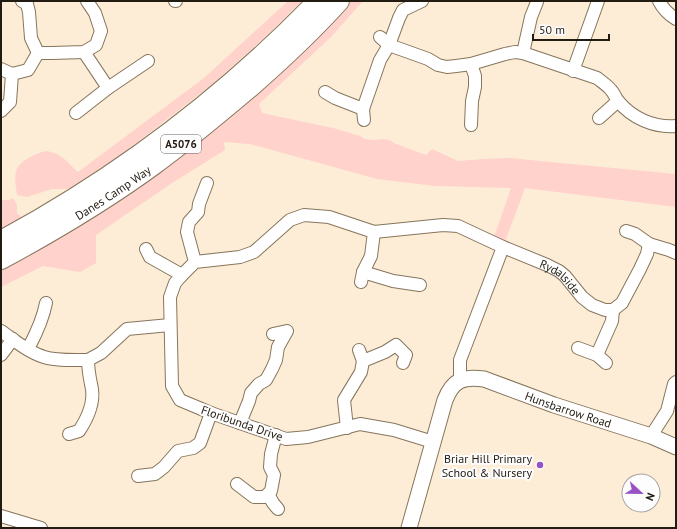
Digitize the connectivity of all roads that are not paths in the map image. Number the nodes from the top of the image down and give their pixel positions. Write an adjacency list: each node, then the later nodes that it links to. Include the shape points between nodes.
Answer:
1 (22, 1): 12 (street, via 27,4 31,38)
2 (87, 1): 11 (street, via 95,13 101,31 96,45)
3 (318, 1): 29 (highway, Danes Camp Way / A5076, via 210,102 146,151 66,204)
4 (339, 1): 34 (highway, Danes Camp Way / A5076, via 279,62 212,119 152,165 84,211)
5 (422, 1): 10 (street, via 403,10)
6 (598, 1): 16 (street)
7 (659, 1): 9 (street, via 664,10)
8 (537, 2): 13 (street)
9 (676, 19)
10 (385, 41): 15 (street, via 438,65 447,67); 19 (street, via 364,114)
11 (84, 52): 12 (street); 18 (street)
12 (38, 53): 17 (street, via 28,70)
13 (523, 53): 15 (street, via 505,54); 16 (street)
14 (148, 61): 18 (street)
15 (470, 64): 24 (street, via 475,87)
16 (573, 71): 20 (street, via 605,83)
17 (6, 72): 21 (street, via 10,102)
18 (108, 88): 22 (street)
19 (325, 92)
20 (618, 101): 23 (street); 25 (street, via 643,121 668,127)
21 (1, 111)
22 (76, 113)
23 (599, 118)
24 (471, 125)
25 (676, 126)
26 (207, 183): 35 (street, via 198,212 189,222 187,232)
27 (626, 231): 30 (street)
28 (374, 232): 31 (street, via 443,224 458,226); 35 (street, via 329,217 304,215 290,220 254,252 240,257); 37 (street, via 370,256 362,277)
29 (1, 241)
30 (649, 244): 33 (street); 39 (street, via 647,254 622,303)
31 (502, 247): 39 (street, Rydalside, via 547,264 565,276 592,305); 49 (street, via 460,360)
32 (146, 249): 36 (street, via 150,257)
33 (676, 253)
34 (1, 259)
35 (195, 262): 36 (street, Floribunda Drive)
36 (182, 275): 40 (street, Floribunda Drive, via 175,283 170,297)
37 (420, 285)
38 (46, 303): 45 (street, via 44,314)
39 (613, 310): 44 (street, via 601,359)
40 (170, 325): 47 (street, via 127,329); 51 (street, Floribunda Drive, via 172,386 180,400)
41 (1, 331): 43 (street)
42 (273, 334): 52 (street, via 287,331 278,347 272,369 266,380 258,384 251,393)
43 (12, 339): 45 (street); 46 (street)
44 (578, 348)
45 (28, 349): 47 (street, via 44,357)
46 (1, 354)
47 (88, 360): 54 (street, via 91,404 86,421 79,431)
48 (403, 363): 53 (street, via 406,355 396,345 385,352 361,355 361,372 344,400)
49 (460, 380): 56 (street, Hunsbarrow Road, via 484,380); 57 (street, via 449,390)
50 (676, 382): 56 (street, via 666,411)
51 (211, 413): 52 (street, Floribunda Drive); 59 (street, via 200,443 193,448 178,451 155,474)
52 (240, 423): 55 (street, Floribunda Drive)
53 (347, 428): 55 (street, Floribunda Drive, via 308,437 286,438); 57 (street, Floribunda Drive, via 360,424 394,430)
54 (69, 434)
55 (276, 435): 61 (street, via 270,467 274,475)
56 (651, 436): 58 (street, Hunsbarrow Road)
57 (433, 442): 65 (street)
58 (676, 447)
59 (138, 476)
60 (237, 484): 61 (street, via 254,497 265,497)
61 (268, 494): 62 (street)
62 (278, 509)
63 (1, 516): 64 (street)
64 (41, 528)
65 (409, 528)

